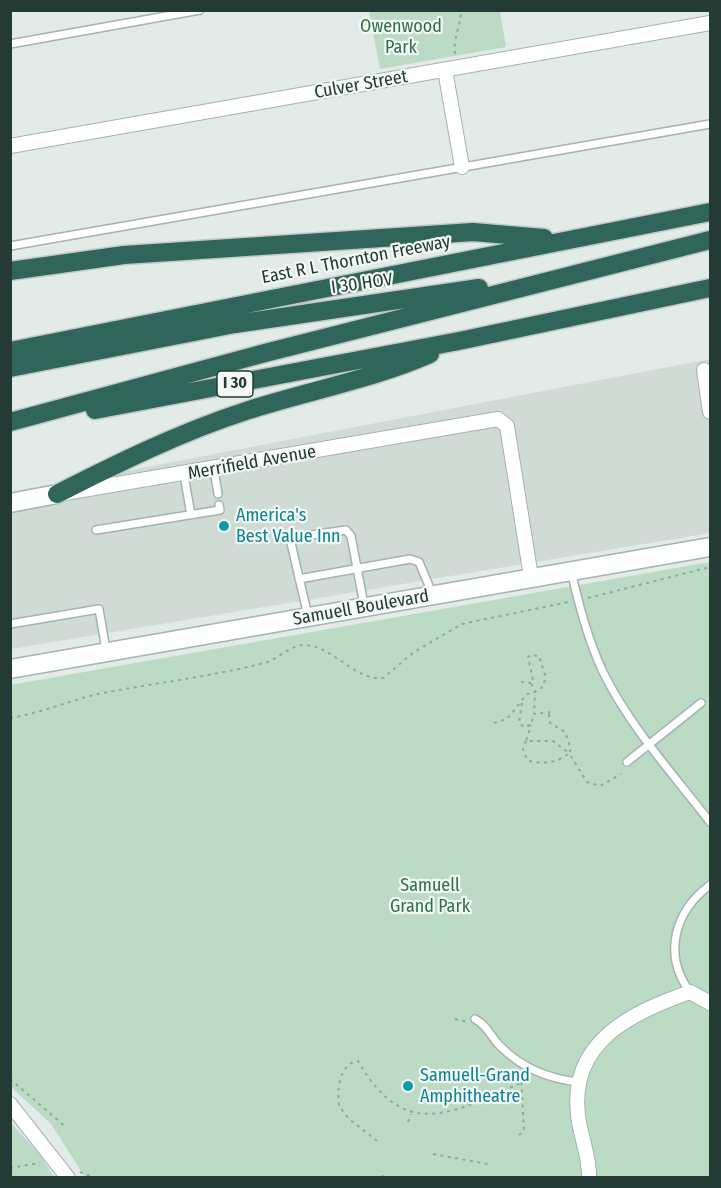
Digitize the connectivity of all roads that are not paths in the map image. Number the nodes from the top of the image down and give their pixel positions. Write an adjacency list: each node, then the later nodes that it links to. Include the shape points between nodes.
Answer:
1 (200, 10): 3 (lane)
2 (711, 23): 4 (street, Culver Street)
3 (10, 44)
4 (451, 69): 6 (street, Culver Street); 7 (street)
5 (711, 124): 7 (lane)
6 (10, 146)
7 (462, 167): 11 (lane)
8 (711, 212): 9 (highway, East R L Thornton Freeway)
9 (564, 240): 13 (highway, via 473,232 123,255); 16 (highway, East R L Thornton Freeway)
10 (711, 240): 14 (highway, I 30 HOV)
11 (10, 246)
12 (711, 250): 14 (highway, I 30 HOV)
13 (10, 271)
14 (580, 273): 16 (highway); 19 (highway, I 30 HOV, via 235,324); 22 (highway)
15 (711, 288): 17 (highway, I 30)
16 (128, 327): 18 (highway, East R L Thornton Freeway)
17 (459, 341): 22 (highway, I 30); 25 (highway, via 394,370 234,416)
18 (10, 351)
19 (10, 368)
20 (704, 370): 21 (street)
21 (711, 412)
22 (10, 423)
23 (214, 469): 24 (street, Merrifield Avenue); 26 (lane); 34 (street, Merrifield Avenue, via 503,421 507,426)
24 (184, 475): 25 (street, Merrifield Avenue); 29 (lane)
25 (57, 494): 27 (main road, Merrifield Avenue)
26 (218, 494)
27 (10, 503)
28 (219, 505): 29 (lane, via 220,510)
29 (190, 515): 30 (lane)
30 (96, 530)
31 (711, 547): 33 (main road, Samuell Boulevard)
32 (357, 568): 35 (lane); 35 (lane, via 351,536 346,530 297,537 291,543); 36 (lane, via 410,559 419,562); 37 (lane)
33 (571, 571): 34 (main road, Samuell Boulevard); 43 (lane, via 593,649)
34 (531, 578): 36 (main road, Samuell Boulevard)
35 (300, 579): 38 (lane)
36 (433, 596): 37 (main road, Samuell Boulevard)
37 (364, 608): 38 (main road, Samuell Boulevard)
38 (308, 617): 40 (main road, Samuell Boulevard)
39 (10, 624): 40 (lane, via 99,609)
40 (107, 652): 41 (main road, Samuell Boulevard)
41 (10, 669)
42 (701, 703): 43 (lane)
43 (650, 744): 44 (lane); 45 (lane)
44 (627, 762)
45 (711, 822)
46 (711, 885): 47 (lane, via 685,909 678,923 675,940 681,979)
47 (690, 992): 48 (street); 50 (street, via 650,1006 617,1025 591,1054)
48 (711, 1003)
49 (473, 1021): 50 (lane, via 486,1026 499,1046 542,1075)
50 (579, 1082): 53 (street, via 578,1116)
51 (10, 1104): 52 (street)
52 (77, 1174)
53 (592, 1174)

